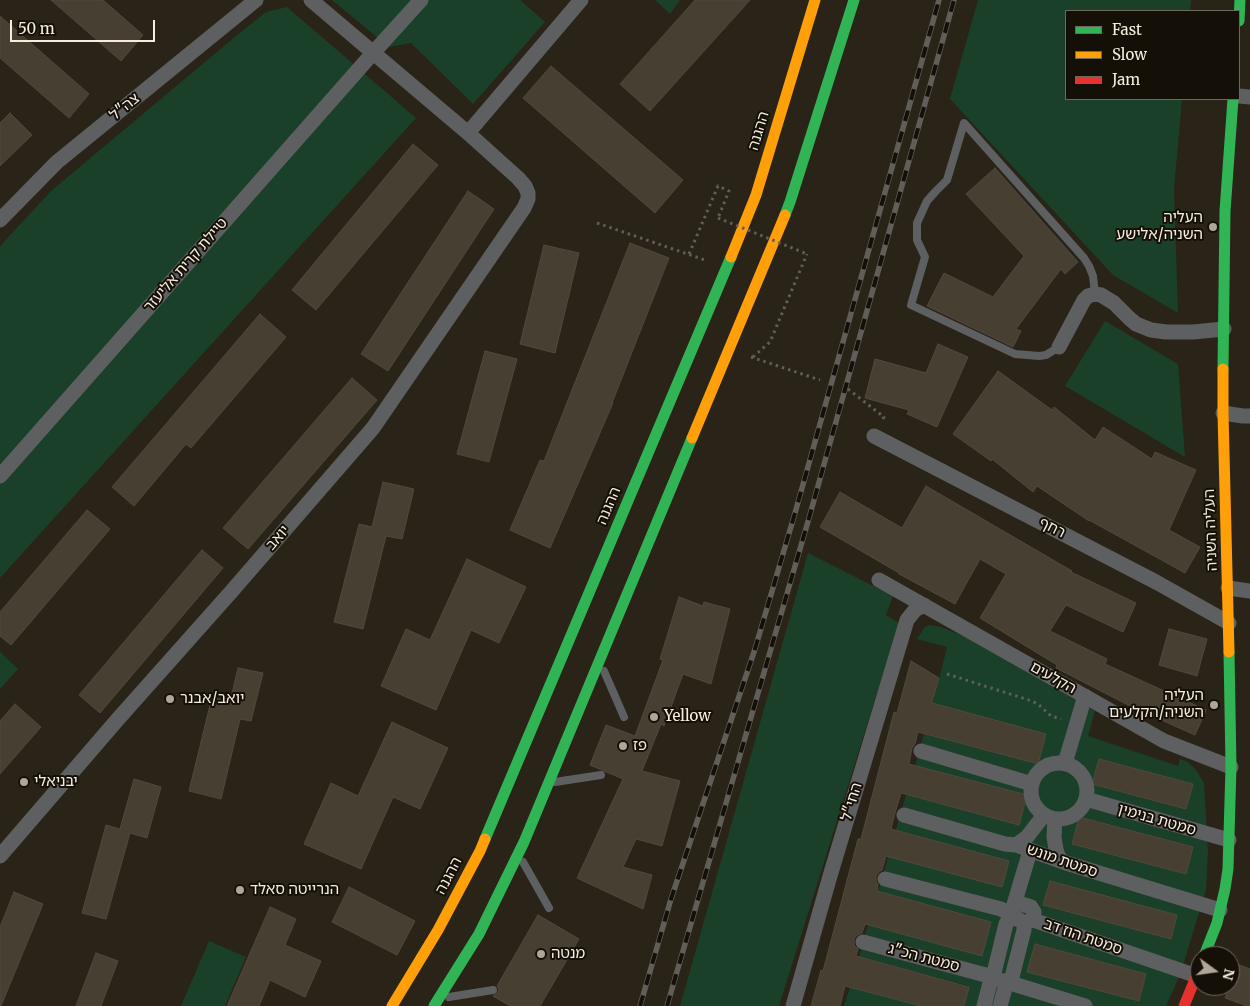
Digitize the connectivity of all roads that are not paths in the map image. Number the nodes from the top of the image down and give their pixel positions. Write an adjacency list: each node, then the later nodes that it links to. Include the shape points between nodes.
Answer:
1 (256, 0): 10 (street, צה"ל, via 57,162)
2 (310, 0): 7 (street)
3 (421, 0): 7 (street, טיילת קרית אליעזר)
4 (581, 0): 9 (street)
5 (815, 0): 53 (main road, ההגנה, via 756,195 724,273 480,851)
6 (854, 0): 23 (main road, via 790,202)
7 (373, 53): 9 (street); 17 (street, טיילת קרית אליעזר)
8 (1233, 100): 12 (main road, העליה השניה, via 1224,212)
9 (468, 133): 39 (street, יואב, via 525,186 528,199 524,208 373,428)
10 (0, 220)
11 (1095, 294): 12 (street, via 1107,298 1136,324 1151,330); 13 (street, via 1084,300); 13 (lane, via 1093,276 1084,258 964,123 947,180 927,201 917,223 917,240 925,257 911,305 1016,354 1046,355)
12 (1224, 330): 14 (main road, העליה השניה)
13 (1059, 347)
14 (1222, 413): 15 (street); 19 (main road, העליה השניה)
15 (1250, 416)
16 (874, 436): 22 (street, רחף, via 1156,582)
17 (0, 476)
18 (879, 580): 21 (street, הקלעים)
19 (1228, 588): 20 (street); 22 (main road, העליה השניה)
20 (1250, 591)
21 (924, 605): 24 (street, הקלעים); 54 (street, החי"ל, via 907,620)
22 (1228, 623): 28 (main road, העליה השניה)
23 (599, 661): 25 (lane); 30 (main road)
24 (1085, 696): 27 (street); 28 (street, הקלעים, via 1164,741)
25 (624, 717)
26 (921, 751): 31 (street)
27 (1065, 763): 31 (street, via 1047,765 1039,771); 32 (street, via 1081,773 1087,790)
28 (1231, 767): 35 (main road, העליה השניה)
29 (601, 775): 30 (lane)
30 (548, 783): 37 (main road)
31 (1032, 784): 34 (street, via 1031,797 1035,806)
32 (1086, 800): 34 (street, via 1082,808 1067,818); 35 (street, סמטת בנימין)
33 (904, 815): 36 (street, סמטת מונש)
34 (1049, 817): 36 (street); 40 (street, via 1056,848)
35 (1229, 840): 44 (main road, העליה השניה, via 1228,869)
36 (1016, 845): 38 (street, סמטת מונש)
37 (519, 851): 43 (lane); 52 (main road, via 479,934)
38 (1030, 851): 40 (street, סמטת מונש); 42 (street)
39 (0, 856)
40 (1063, 862): 44 (street, סמטת מונש)
41 (885, 879): 45 (street, סמטת הוז דב, via 1005,910)
42 (1015, 902): 45 (street); 45 (street, via 1031,906 1034,912)
43 (549, 908)
44 (1220, 910): 47 (main road, העליה השניה)
45 (1022, 920): 48 (street, סמטת הוז דב); 49 (street, via 1006,924)
46 (864, 942): 49 (street, סמטת הכ"ג)
47 (1207, 946)
48 (1190, 969)
49 (994, 976): 55 (street); 56 (street); 57 (street, סמטת הכ"ג)
50 (493, 990): 52 (lane, via 454,996)
51 (1190, 991): 58 (main road)
52 (435, 1003)
53 (392, 1006)
54 (793, 1006)
55 (984, 1006)
56 (1000, 1006)
57 (1086, 1006)
58 (1184, 1006)

